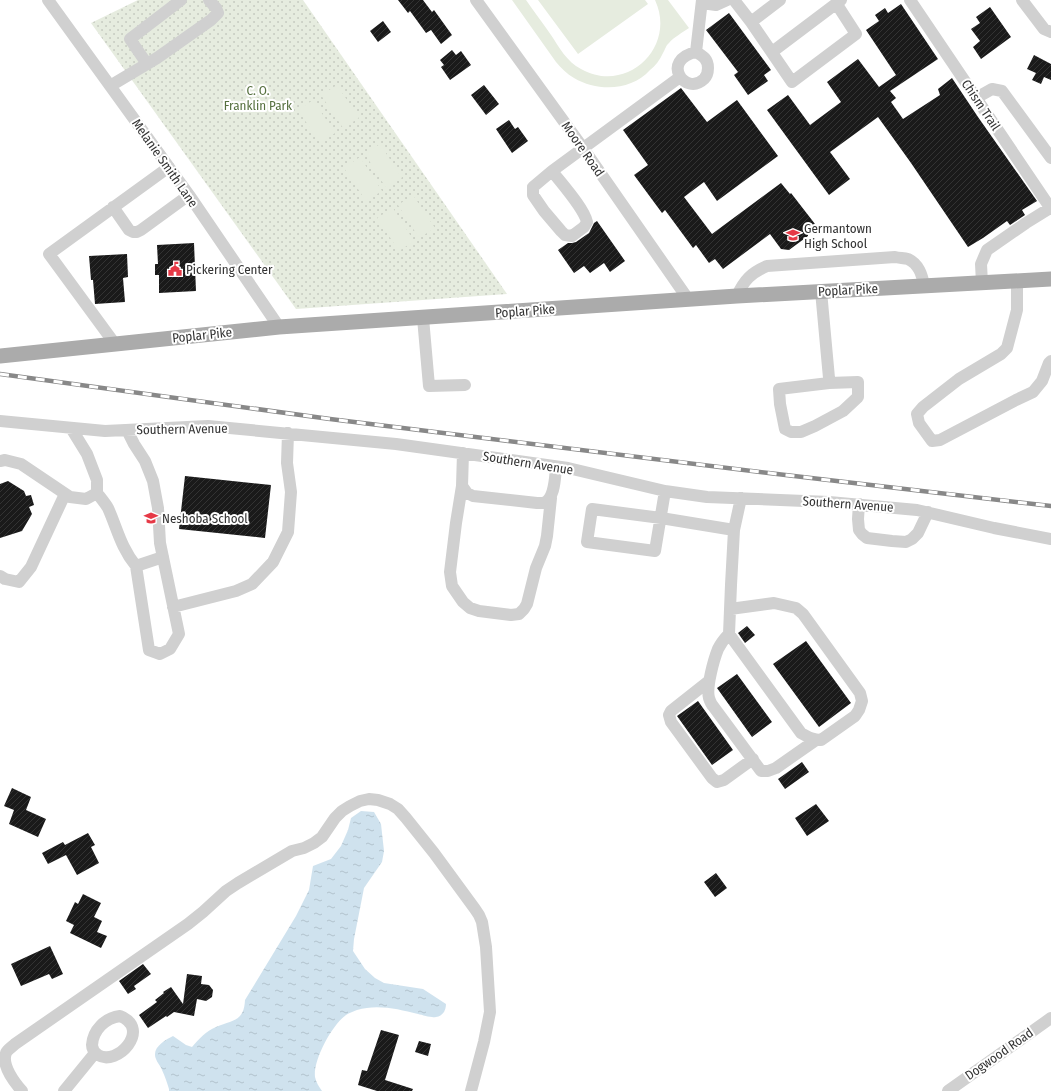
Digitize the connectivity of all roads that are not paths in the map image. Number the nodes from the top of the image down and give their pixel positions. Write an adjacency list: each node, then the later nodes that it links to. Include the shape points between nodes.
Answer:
1 (48, 0): 18 (street, Melanie Smith Lane)
2 (181, 0): 16 (street, via 130,39)
3 (209, 0): 16 (street, via 218,13)
4 (476, 0): 20 (street, Moore Road)
5 (727, 0): 10 (street, via 716,5)
6 (734, 0): 12 (street)
7 (780, 0): 12 (street)
8 (910, 0): 19 (street, Chism Trail)
9 (1022, 0): 13 (street, via 1044,29)
10 (702, 1): 14 (street)
11 (838, 2): 15 (street); 15 (street, via 856,34 792,82)
12 (751, 22): 15 (street)
13 (1051, 32)
14 (696, 52): 17 (street, via 688,54 678,63); 17 (street, via 707,61 709,69 706,76 694,84)
15 (772, 52)
16 (147, 64): 18 (street)
17 (680, 77): 20 (street)
18 (110, 86): 22 (street, Melanie Smith Lane)
19 (976, 98): 21 (street, via 992,89 1002,91); 26 (street, Chism Trail)
20 (583, 148): 23 (street); 33 (street, Moore Road)
21 (1051, 158)
22 (169, 167): 24 (street, Melanie Smith Lane); 25 (street)
23 (552, 171): 23 (street, via 533,187 533,195 561,231 572,236 584,227 586,217)
24 (189, 195): 25 (street, via 137,232 129,230); 35 (street, Melanie Smith Lane)
25 (113, 208): 36 (street, via 49,254)
26 (1051, 209): 29 (street, via 988,250 981,264)
27 (1051, 279): 28 (main road, Poplar Pike)
28 (1017, 281): 29 (main road, Poplar Pike); 38 (street, via 1017,310 1007,348 959,379 923,407 917,414 919,423 932,442 940,440 1033,392 1042,381)
29 (982, 282): 30 (main road, Poplar Pike)
30 (924, 286): 31 (main road, Poplar Pike); 32 (street, via 922,273 917,266 909,260 895,257 767,266 746,280)
31 (820, 291): 32 (main road, Poplar Pike); 39 (street)
32 (737, 296): 33 (main road, Poplar Pike)
33 (688, 299): 34 (main road, Poplar Pike)
34 (423, 318): 35 (main road, Poplar Pike); 40 (street, via 429,386)
35 (279, 327): 36 (main road, Poplar Pike)
36 (115, 344): 37 (main road, Poplar Pike)
37 (0, 356)
38 (1051, 361)
39 (828, 383): 39 (street, via 858,382 858,398 815,426 800,432 791,432 785,428 779,389)
40 (465, 385)
41 (0, 421): 42 (street, Southern Avenue)
42 (71, 428): 43 (street, Southern Avenue); 50 (street, via 87,454 97,480)
43 (127, 430): 44 (street, Southern Avenue, via 208,426); 59 (street, via 153,481)
44 (288, 433): 45 (street, Southern Avenue); 62 (street, via 287,463 291,492 288,532 273,562 252,584 236,591)
45 (463, 453): 47 (street, Southern Avenue); 48 (street)
46 (0, 461): 51 (street, via 21,464)
47 (556, 467): 49 (street, Southern Avenue); 52 (street)
48 (462, 486): 52 (street, via 473,496 537,503 545,503); 52 (street, via 450,572 452,586 460,599 470,608 479,611 511,615 519,614 524,609 546,541)
49 (665, 490): 53 (street, Southern Avenue, via 707,497); 56 (street)
50 (96, 492): 51 (street, via 86,499); 60 (street, via 107,506 120,540)
51 (65, 494): 61 (street, via 31,567 19,582)
52 (551, 498)
53 (741, 498): 54 (street, Southern Avenue); 57 (street)
54 (859, 504): 55 (street, Southern Avenue); 55 (street, via 859,530 862,534 867,538 892,541 906,542 912,539 918,533)
55 (928, 512): 58 (street, Southern Avenue)
56 (661, 518): 56 (street, via 655,552 586,542 592,509); 57 (street)
57 (734, 530): 63 (street)
58 (1051, 539)
59 (163, 557): 60 (street); 62 (street)
60 (136, 566): 62 (street, via 148,650 160,654 170,649 179,634)
61 (0, 576)
62 (173, 607)
63 (730, 609): 64 (street); 66 (street, via 774,603 796,608 806,617 860,693 862,701 855,716 821,740)
64 (730, 634): 65 (street, via 718,648); 66 (street, via 802,733)
65 (709, 681): 67 (street, via 708,697 713,706); 67 (street, via 671,711 671,722 717,782 724,780)
66 (816, 740): 67 (street, via 768,771 761,771)
67 (753, 759)
68 (1051, 1018): 73 (street, Dogwood Road)
69 (95, 1053): 71 (street)
70 (22, 1091): 72 (street, via 7,1068 5,1059 6,1053 14,1044 182,928 238,882 292,851 314,843 342,812 360,801 369,799 390,804 398,809 434,853 482,922 490,1012)
71 (64, 1091)
72 (471, 1091)
73 (948, 1091)

